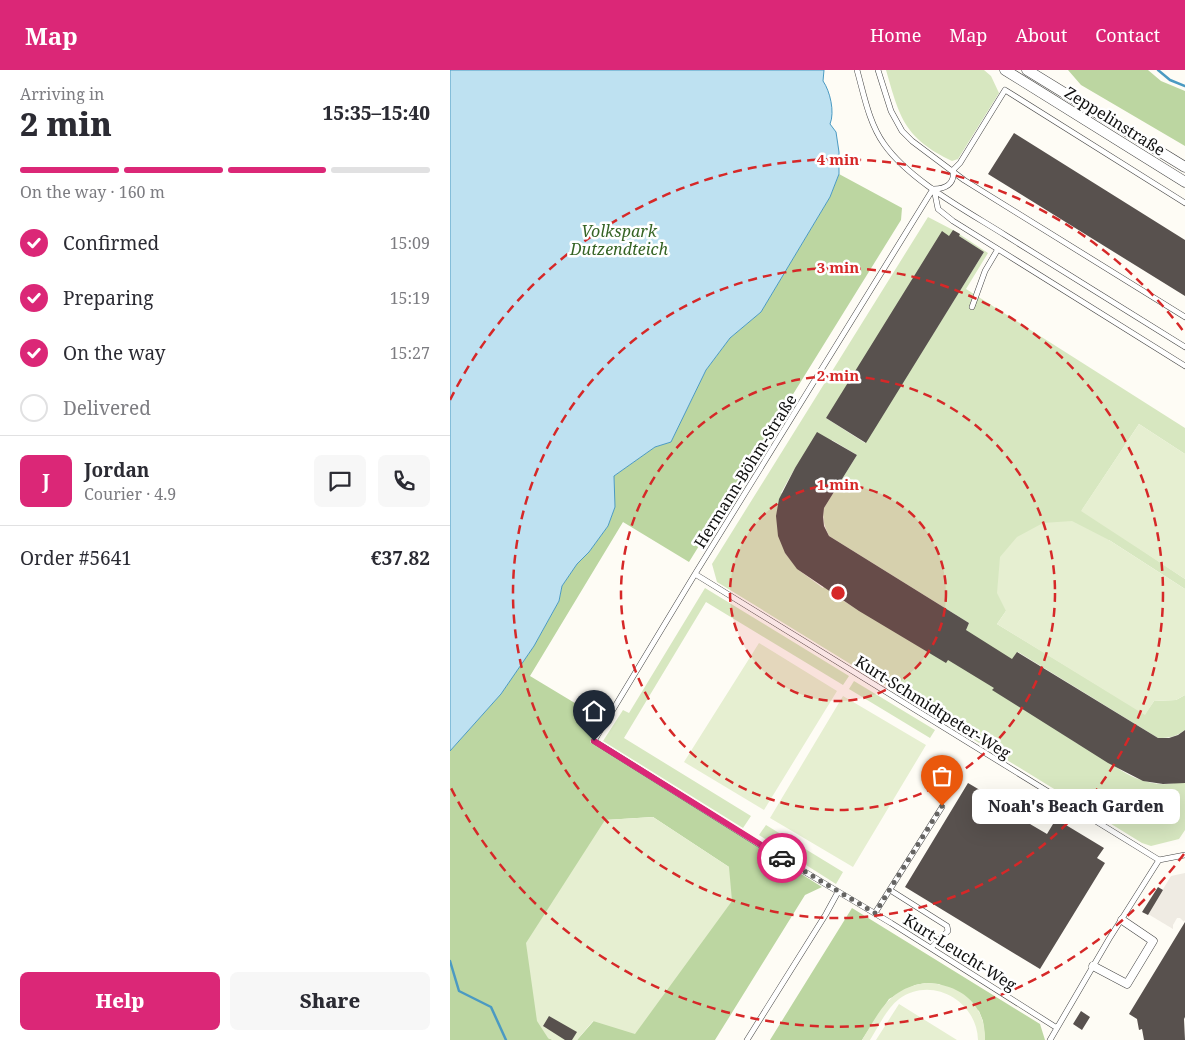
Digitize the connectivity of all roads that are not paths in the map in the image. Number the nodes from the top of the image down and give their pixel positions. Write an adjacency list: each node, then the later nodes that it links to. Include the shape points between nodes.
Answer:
1 (857, 70): 8 (lane, via 881,139 899,161)
2 (878, 70): 6 (lane, via 888,103 902,131)
3 (1005, 70): 7 (street, Zeppelinstraße)
4 (1027, 70): 5 (street, Zeppelinstraße)
5 (1185, 168)
6 (953, 170): 8 (lane, via 949,184); 9 (lane, via 1005,90); 12 (lane, via 964,180)
7 (1185, 182)
8 (933, 189): 10 (lane, via 938,209); 13 (lane); 15 (lane, Hermann-Böhm-Straße)
9 (1185, 203)
10 (998, 249): 11 (lane, via 985,271); 14 (lane)
11 (972, 307)
12 (1185, 318)
13 (1185, 347)
14 (1185, 366)
15 (695, 574): 16 (lane, Hermann-Böhm-Straße); 19 (lane, Kurt-Schmidtpeter-Weg)
16 (594, 741): 21 (lane, Kurt-Leucht-Weg)
17 (942, 806): 20 (lane)
18 (1185, 855): 19 (lane)
19 (1158, 860): 23 (lane)
20 (890, 890): 22 (lane); 24 (lane, via 947,926 948,931)
21 (838, 892): 22 (lane, Kurt-Leucht-Weg); 27 (lane)
22 (875, 913): 24 (lane, Kurt-Leucht-Weg)
23 (1122, 920): 25 (lane); 25 (street, via 1153,941 1127,984)
24 (931, 948): 26 (lane, Kurt-Leucht-Weg)
25 (1093, 966): 26 (lane)
26 (1057, 1028): 28 (lane)
27 (747, 1040)
28 (1050, 1040)

